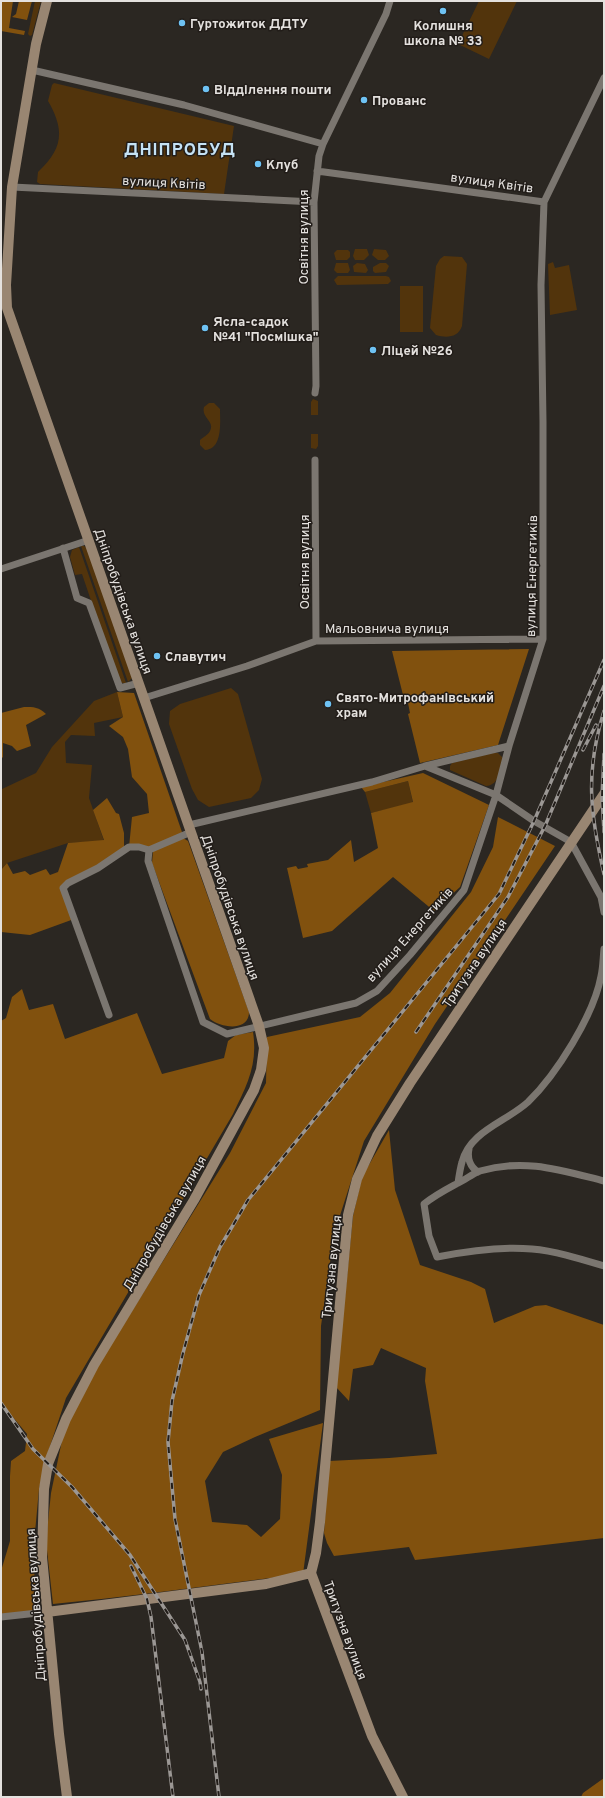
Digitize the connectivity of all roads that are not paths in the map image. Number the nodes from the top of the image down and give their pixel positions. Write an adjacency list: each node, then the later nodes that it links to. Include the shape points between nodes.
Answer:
1 (47, 1): 3 (street, Дніпробудівська вулиця)
2 (390, 1): 5 (street, Освітня вулиця, via 369,51)
3 (32, 70): 5 (street, via 184,105); 7 (street, Дніпробудівська вулиця)
4 (604, 78): 9 (street, вулиця Енергетиків)
5 (323, 144): 6 (street, Освітня вулиця)
6 (317, 171): 8 (street, Освітня вулиця); 9 (street, вулиця Квітів)
7 (12, 186): 8 (street, вулиця Квітів); 12 (street, Дніпробудівська вулиця, via 7,308)
8 (314, 202): 10 (street, Освітня вулиця)
9 (544, 202): 15 (street, вулиця Енергетиків, via 541,285 544,422)
10 (315, 393)
11 (315, 460): 16 (street, Освітня вулиця)
12 (89, 540): 13 (street); 17 (street, Дніпробудівська вулиця)
13 (63, 548): 14 (street); 17 (street, via 77,598 89,603 120,688)
14 (1, 569)
15 (543, 639): 16 (street, Мальовнича вулиця); 19 (street, вулиця Енергетиків)
16 (316, 641): 18 (street, Мальовнича вулиця, via 247,666)
17 (138, 683): 18 (street, Дніпробудівська вулиця)
18 (144, 698): 23 (street, Дніпробудівська вулиця)
19 (509, 746): 20 (street); 22 (street, вулиця Енергетиків)
20 (425, 766): 22 (street); 23 (street)
21 (604, 794): 24 (street, Тритузна вулиця)
22 (496, 795): 24 (street, via 534,821); 29 (street, вулиця Енергетиків, via 464,890 377,990 356,1003)
23 (190, 829): 25 (street); 29 (street, Дніпробудівська вулиця)
24 (572, 842): 26 (street, via 601,897); 35 (street, Тритузна вулиця, via 410,1083 377,1136 357,1179 348,1223 319,1530)
25 (149, 850): 28 (street, via 129,847 63,888); 29 (street, вулиця Енергетиків, via 148,861 203,1022 227,1034)
26 (604, 912)
27 (604, 949): 30 (street, via 601,978 590,1009 564,1057 528,1101)
28 (109, 1015)
29 (259, 1026): 36 (street, Дніпробудівська вулиця, via 264,1048 261,1070 254,1090 194,1200 94,1365 66,1418 48,1464 42,1520 42,1557)
30 (471, 1143): 31 (street, via 469,1163); 33 (street, via 462,1161)
31 (478, 1172): 32 (street, via 520,1164 539,1165); 33 (street)
32 (604, 1181)
33 (458, 1183): 34 (street, via 424,1204 437,1257 500,1248 533,1249)
34 (604, 1266)
35 (311, 1573): 36 (street, via 266,1584); 39 (street, Тритузна вулиця, via 372,1736)
36 (47, 1612): 37 (street); 38 (street, Дніпробудівська вулиця)
37 (1, 1617)
38 (67, 1797)
39 (402, 1797)

